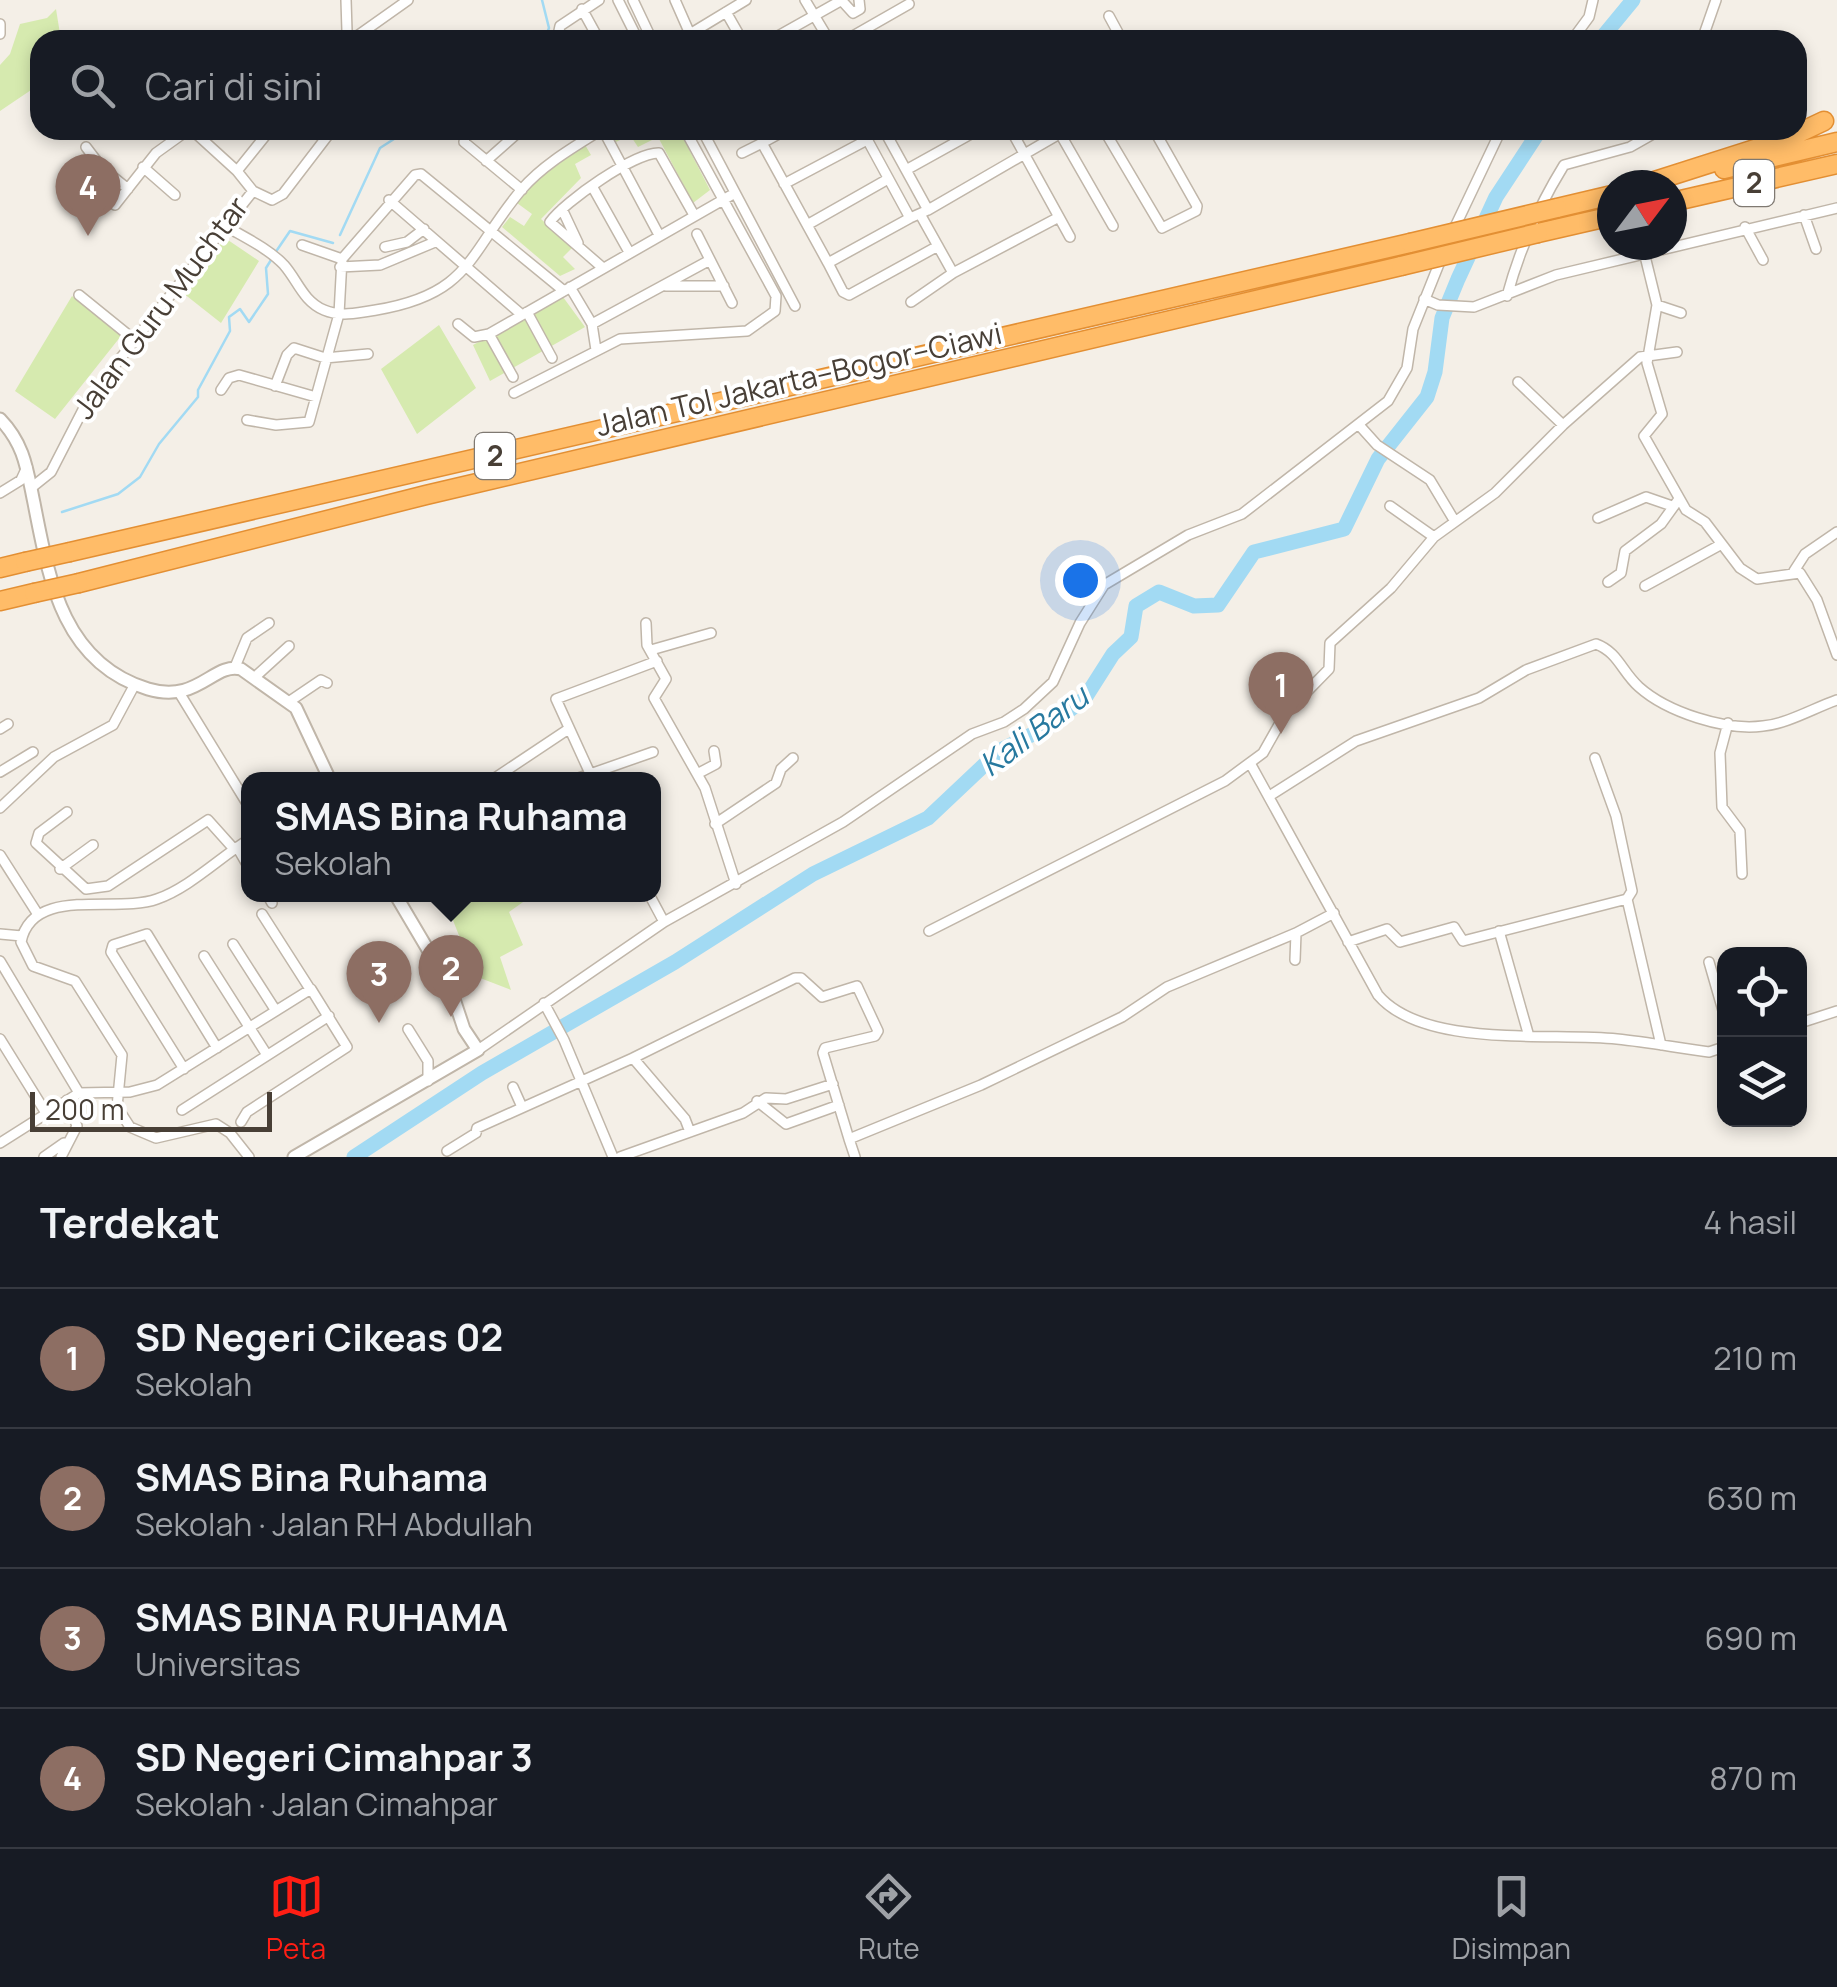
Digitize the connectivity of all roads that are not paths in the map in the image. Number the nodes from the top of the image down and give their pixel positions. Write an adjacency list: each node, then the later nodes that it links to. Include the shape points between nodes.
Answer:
1 (346, 0): 19 (street)
2 (408, 0): 20 (street)
3 (599, 0): 14 (street)
4 (618, 0): 23 (street)
5 (633, 0): 24 (street)
6 (675, 0): 25 (street)
7 (746, 0): 15 (street)
8 (805, 0): 16 (street)
9 (858, 0): 12 (street, via 853,14)
10 (1592, 0): 32 (street)
11 (1716, 0): 33 (street)
12 (842, 1): 16 (street)
13 (909, 4): 30 (street)
14 (582, 9): 21 (street); 22 (street)
15 (726, 12): 26 (street); 27 (street)
16 (816, 16): 28 (street); 29 (street)
17 (1110, 16): 31 (street)
18 (0, 24): 34 (street)
19 (347, 30)
20 (366, 30)
21 (562, 30)
22 (594, 30)
23 (633, 30)
24 (647, 30)
25 (683, 30)
26 (696, 30)
27 (736, 30)
28 (790, 30)
29 (824, 30)
30 (864, 30)
31 (1117, 30)
32 (1579, 30)
33 (1706, 30)
34 (0, 34)
35 (1824, 121): 36 (highway)
36 (1807, 129)
37 (172, 140): 67 (street)
38 (201, 140): 71 (street)
39 (262, 140): 71 (street, Jalan Guru Muchtar)
40 (319, 140): 78 (street, via 278,199)
41 (464, 140): 65 (street)
42 (510, 140): 65 (street)
43 (586, 140): 77 (street)
44 (608, 140): 68 (street)
45 (690, 140): 84 (street)
46 (707, 140): 79 (street)
47 (768, 140): 61 (street)
48 (857, 140): 74 (street)
49 (868, 140): 73 (street)
50 (890, 140): 69 (street)
51 (960, 140): 69 (street)
52 (1017, 140): 64 (street)
53 (1052, 140): 64 (street)
54 (1069, 140): 94 (street)
55 (1110, 140): 56 (street, via 1162,228 1196,206)
56 (1160, 140)
57 (1496, 140): 122 (street)
58 (1643, 140): 121 (street, via 1564,164 1518,254)
59 (1783, 140): 70 (highway)
60 (1837, 142): 72 (highway, 2)
61 (762, 143): 63 (street); 74 (street)
62 (86, 147): 76 (street)
63 (742, 153)
64 (1026, 156): 87 (street); 90 (street)
65 (486, 161): 77 (street)
66 (1837, 164): 82 (highway, 2)
67 (143, 167): 76 (street); 80 (street)
68 (624, 167): 75 (street); 89 (street, via 659,152); 99 (street)
69 (906, 170): 87 (street)
70 (1687, 171)
71 (237, 172): 78 (street, Jalan Guru Muchtar)
72 (1687, 178)
73 (888, 180): 87 (street); 92 (street)
74 (784, 184): 92 (street)
75 (592, 186): 107 (street); 115 (street, via 562,209 579,246)
76 (128, 189): 85 (street)
77 (522, 190): 97 (street)
78 (253, 192): 93 (street, Jalan Guru Muchtar)
79 (735, 193): 84 (street); 126 (street)
80 (175, 195)
81 (1597, 199): 140 (highway, Jalan Tol Jakarta–Bogor–Ciawi / 2, bridge)
82 (1687, 199)
83 (390, 200): 96 (street); 97 (street, via 420,174); 112 (street)
84 (723, 200): 89 (street); 134 (street, via 776,296 775,311 748,330 634,337)
85 (115, 205)
86 (1837, 208): 88 (street)
87 (919, 214): 104 (street); 113 (street)
88 (1804, 215): 95 (street); 106 (street)
89 (694, 216): 99 (street)
90 (1059, 217): 100 (street); 116 (street)
91 (1597, 220): 142 (highway, Jalan Tol Jakarta–Bogor–Ciawi / 2, bridge)
92 (807, 224): 113 (street)
93 (227, 226): 127 (street, via 283,265 308,300); 133 (street, Jalan Guru Muchtar)
94 (1113, 226)
95 (1745, 227): 101 (street); 111 (street)
96 (424, 229): 102 (street); 105 (street, via 408,242)
97 (494, 233): 114 (street); 119 (street)
98 (697, 234): 108 (street)
99 (659, 235): 107 (street)
100 (1070, 237)
101 (1687, 241)
102 (435, 242): 112 (street, via 380,266); 114 (street)
103 (302, 245): 112 (street)
104 (938, 246): 113 (street, via 849,295); 116 (street)
105 (385, 247)
106 (1816, 249)
107 (629, 252): 115 (street)
108 (710, 260): 117 (street); 118 (street)
109 (1613, 260): 121 (street)
110 (1646, 260): 125 (street)
111 (1763, 260)
112 (341, 263): 127 (street)
113 (828, 263)
114 (466, 267): 127 (street, via 430,296); 128 (street)
115 (603, 268): 119 (street)
116 (953, 273): 123 (street)
117 (663, 286): 118 (street); 131 (street)
118 (724, 286): 124 (street)
119 (567, 289): 128 (street); 131 (street)
120 (79, 295): 133 (street)
121 (1507, 296): 122 (street, via 1474,307)
122 (1424, 299): 150 (street, via 1395,392)
123 (911, 302)
124 (732, 303)
125 (1657, 305): 129 (street); 135 (street)
126 (795, 306)
127 (339, 314): 138 (street)
128 (525, 314): 132 (street); 139 (street)
129 (1681, 314)
130 (458, 324): 132 (street, via 474,337)
131 (592, 324): 134 (street)
132 (489, 334): 141 (street)
133 (137, 342): 153 (street, Jalan Guru Muchtar, via 83,407 51,472)
134 (596, 350): 146 (street)
135 (1648, 352): 136 (street); 151 (street); 155 (street, via 1662,414 1644,436)
136 (1677, 352)
137 (368, 354): 138 (street)
138 (325, 358): 144 (street, via 290,350); 147 (street)
139 (552, 358)
140 (920, 359): 142 (highway); 162 (highway, Jalan Tol Jakarta–Bogor–Ciawi / 2, bridge)
141 (513, 378)
142 (926, 379): 166 (highway, Jalan Tol Jakarta–Bogor–Ciawi / 2, bridge)
143 (1518, 382): 151 (street)
144 (276, 386): 145 (street, via 239,375); 147 (street)
145 (221, 390)
146 (514, 393)
147 (316, 397): 149 (street, via 307,424)
148 (0, 419): 152 (street)
149 (247, 420)
150 (1359, 425): 158 (street, via 1430,480); 207 (street, via 1242,514 1188,535 1104,585 1054,682 1024,709 972,734 885,797)
151 (1562, 425): 158 (street, via 1495,493)
152 (28, 464): 153 (street); 154 (street, via 21,480)
153 (32, 488): 177 (street, via 58,599 80,646)
154 (0, 493)
155 (1676, 502): 157 (street, via 1646,497); 161 (street, via 1705,522); 164 (street, via 1625,551 1621,573)
156 (1390, 506): 160 (street)
157 (1598, 518)
158 (1454, 520): 160 (street)
159 (1837, 532): 163 (street, via 1805,554)
160 (1434, 537): 188 (street, via 1392,588 1330,643 1329,669)
161 (1720, 545): 163 (street, via 1757,579); 165 (street)
162 (0, 568)
163 (1794, 571): 172 (street, via 1817,600)
164 (1608, 582)
165 (1644, 586)
166 (0, 601)
167 (269, 623): 174 (street, via 247,638)
168 (646, 623): 171 (street)
169 (712, 633): 171 (street)
170 (289, 646): 175 (street)
171 (650, 650): 173 (street)
172 (1837, 655)
173 (657, 661): 182 (street, via 558,697); 194 (street, via 666,679 654,698)
174 (236, 667): 175 (street); 178 (street)
175 (254, 678): 180 (street)
176 (327, 683): 180 (street, via 320,680)
177 (135, 684): 178 (street); 197 (street, via 113,725 54,757)
178 (180, 694): 195 (street)
179 (1837, 700): 181 (street, via 1763,726)
180 (290, 701): 190 (street)
181 (1728, 723): 196 (street, via 1659,703 1610,649 1596,644 1526,670 1479,698 1356,741); 206 (street, via 1720,752 1722,807 1740,830)
182 (567, 730): 191 (street); 192 (street)
183 (714, 751): 194 (street, via 716,764)
184 (32, 752): 189 (street)
185 (653, 752): 193 (street)
186 (793, 758): 199 (street, via 776,783)
187 (1595, 758): 208 (street, via 1616,816 1632,892)
188 (1250, 763): 196 (street); 215 (street, via 1197,797)
189 (0, 772)
190 (326, 772)
191 (504, 772)
192 (588, 772)
193 (603, 772)
194 (697, 774): 199 (street)
195 (241, 793)
196 (1271, 795): 212 (street)
197 (0, 808)
198 (67, 812): 205 (street, via 36,840)
199 (715, 824): 207 (street)
200 (241, 844): 202 (street)
201 (93, 846): 205 (street)
202 (235, 848): 204 (street); 205 (street, via 208,820 103,889 86,888); 211 (street, via 154,900)
203 (0, 855): 211 (street)
204 (241, 856)
205 (60, 869)
206 (1742, 874)
207 (736, 884): 214 (street)
208 (1627, 898): 216 (street); 237 (street)
209 (400, 902): 239 (street)
210 (654, 902): 214 (street)
211 (38, 913): 219 (street)
212 (1334, 913): 217 (street); 220 (street)
213 (262, 914): 226 (street)
214 (664, 922): 228 (street)
215 (930, 931)
216 (1500, 931): 220 (street, via 1463,941 1452,927 1397,942 1386,929); 235 (street)
217 (1296, 932): 223 (street); 258 (street, via 1167,987 1122,1017 981,1085)
218 (0, 934): 219 (street)
219 (22, 936): 249 (street, via 27,962 75,981 113,1041 124,1062)
220 (1348, 942): 235 (street, via 1390,1006 1474,1036)
221 (233, 944): 229 (street)
222 (204, 956): 233 (street)
223 (1295, 960)
224 (0, 961): 248 (street)
225 (1709, 962): 227 (street)
226 (310, 988): 229 (street); 231 (street)
227 (1717, 990)
228 (544, 1004): 239 (street); 245 (street)
229 (276, 1011): 233 (street)
230 (1837, 1011): 232 (street)
231 (329, 1016): 241 (street); 256 (street, via 346,1047)
232 (1807, 1020)
233 (248, 1028): 238 (street); 241 (street)
234 (408, 1029): 244 (street, via 428,1061)
235 (1528, 1033): 237 (street)
236 (0, 1039): 255 (street)
237 (1661, 1045): 240 (street)
238 (217, 1048): 243 (street); 243 (street, via 150,937 118,942 111,952)
239 (478, 1050): 244 (street)
240 (1717, 1050)
241 (267, 1055): 254 (street)
242 (633, 1058): 245 (street); 246 (street, via 801,978 822,997 861,989 878,1032 825,1048); 257 (street)
243 (184, 1069): 249 (street, via 146,1090)
244 (428, 1080): 267 (street)
245 (581, 1080): 253 (street); 268 (street)
246 (833, 1084): 251 (street); 252 (street)
247 (513, 1086): 253 (street)
248 (79, 1092): 249 (street); 250 (street)
249 (118, 1092): 260 (street, via 121,1115 142,1136 210,1124 224,1127)
250 (67, 1100): 255 (street); 259 (street, via 77,1119)
251 (757, 1100): 252 (street, via 786,1124); 257 (street)
252 (839, 1105): 258 (street)
253 (522, 1106): 262 (street)
254 (182, 1110)
255 (46, 1113): 261 (street)
256 (241, 1122)
257 (690, 1132): 268 (street)
258 (848, 1140): 269 (street)
259 (66, 1141): 263 (street); 264 (street)
260 (236, 1142): 265 (street); 266 (street)
261 (0, 1143)
262 (447, 1151)
263 (44, 1157)
264 (60, 1157)
265 (241, 1157)
266 (250, 1157)
267 (294, 1157)
268 (616, 1157)
269 (855, 1157)

